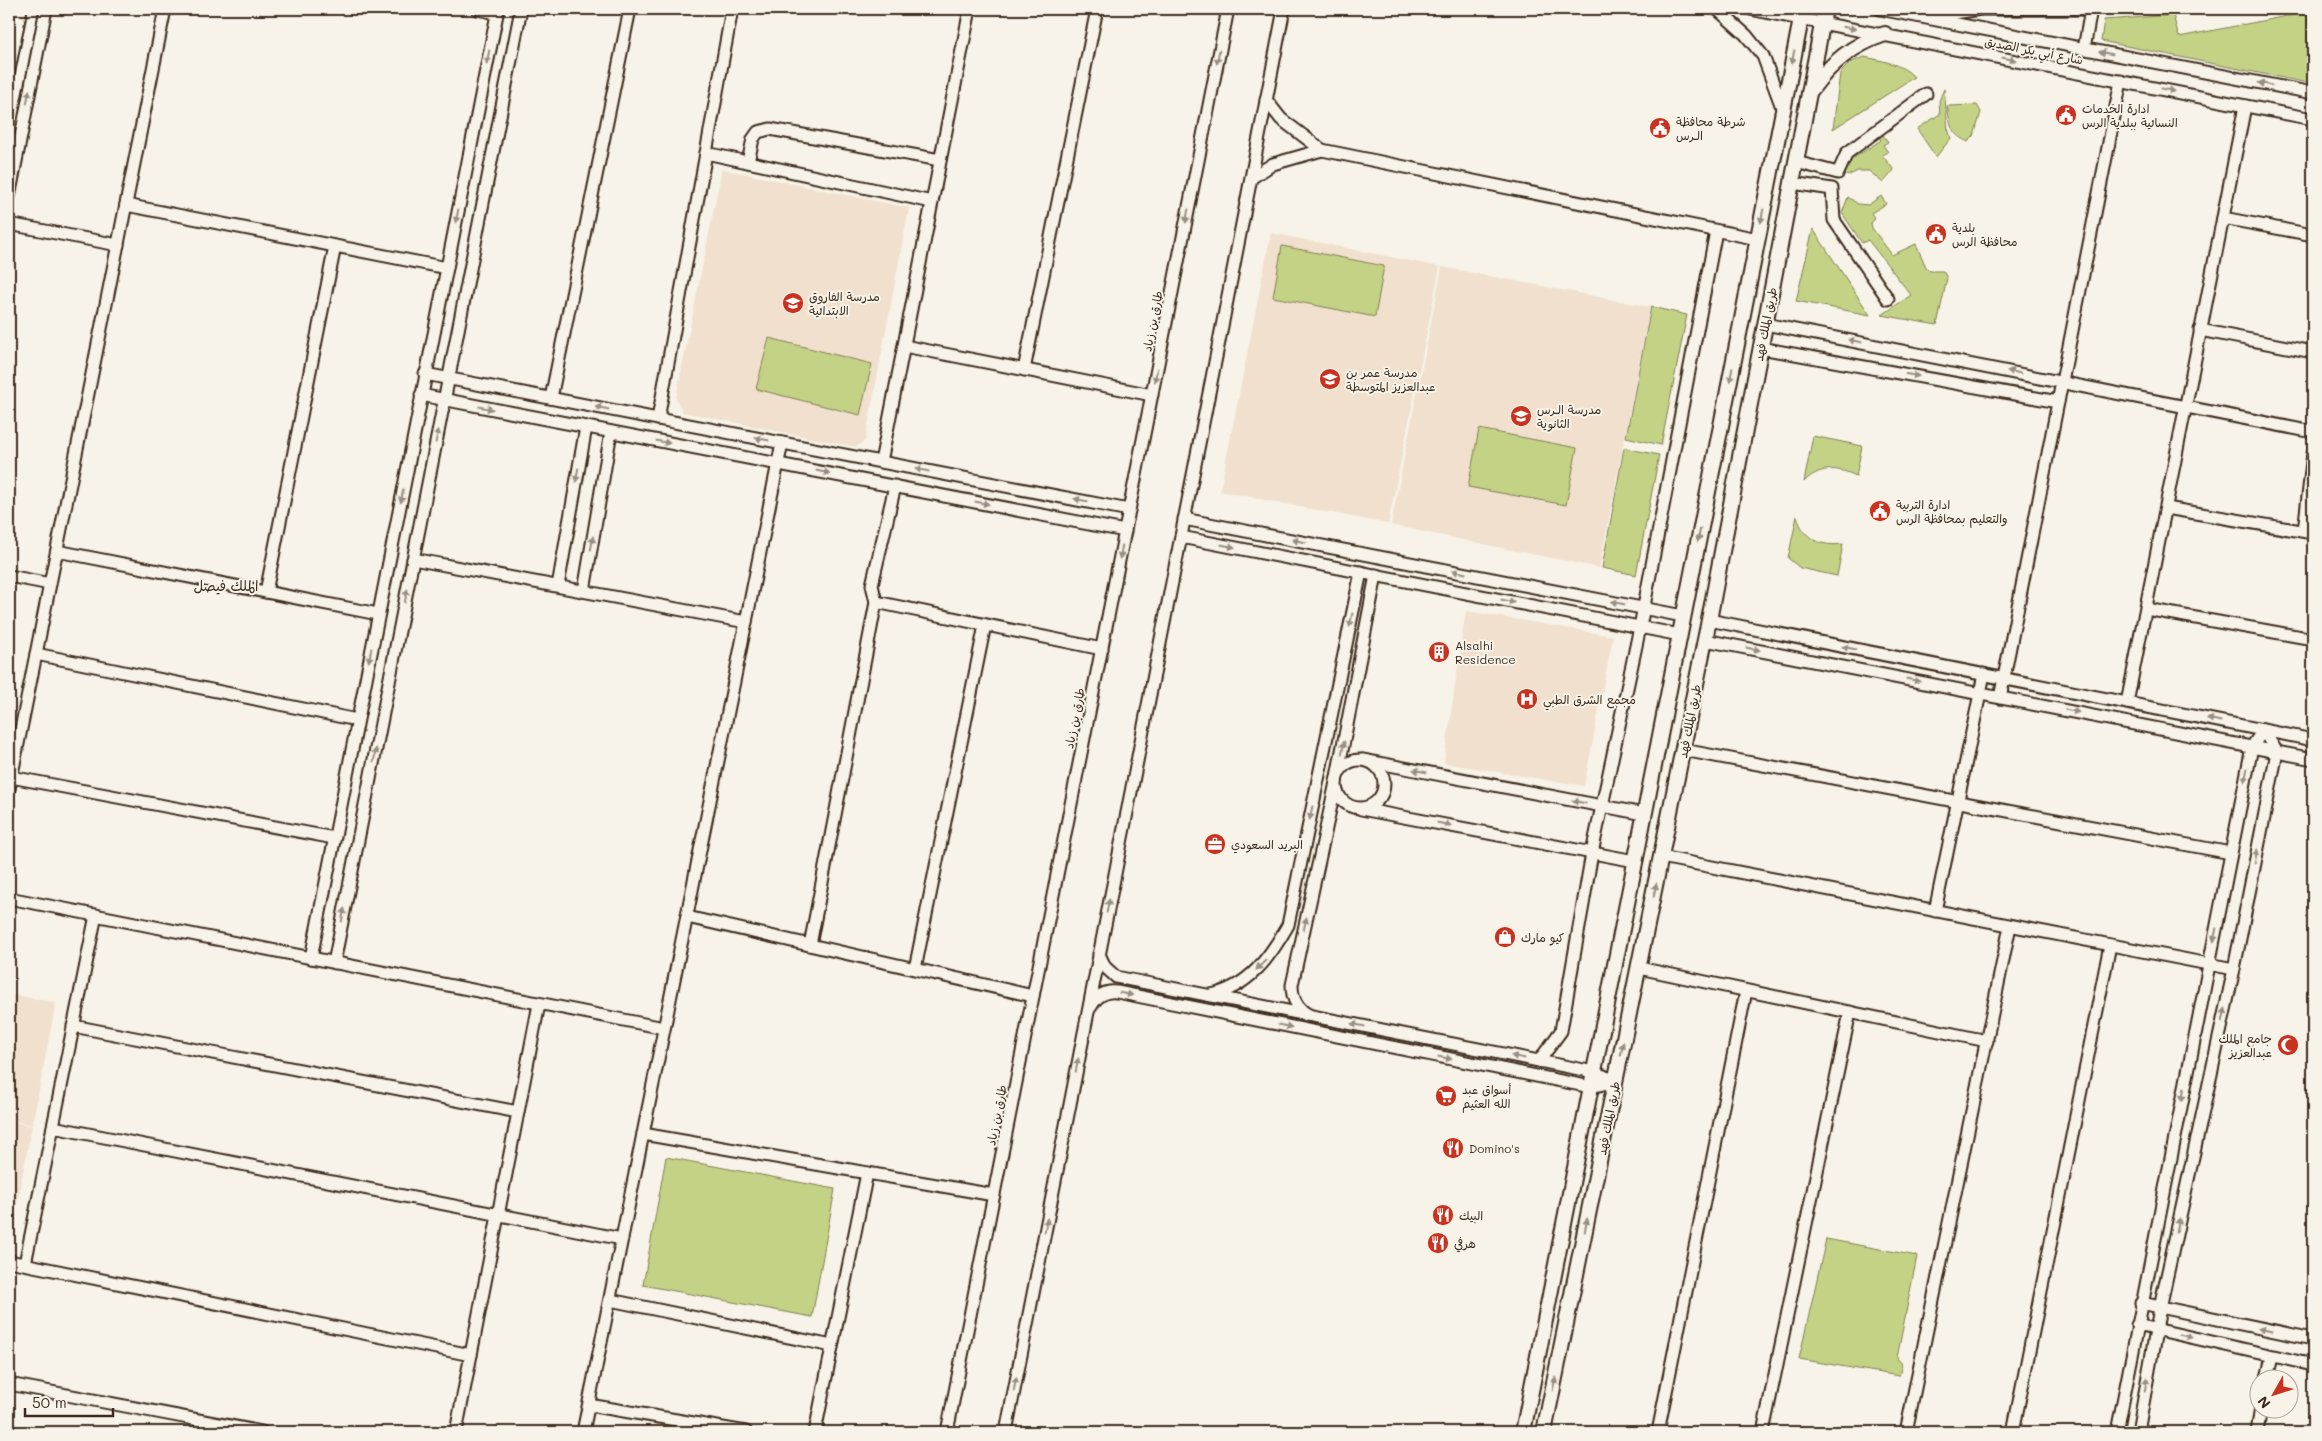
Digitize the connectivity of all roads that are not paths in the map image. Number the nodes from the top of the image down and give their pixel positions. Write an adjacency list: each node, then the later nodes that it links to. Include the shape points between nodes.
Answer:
1 (21, 9): 22 (street)
2 (46, 9): 40 (street, one-way to 2)
3 (165, 9): 42 (street)
4 (477, 9): 16 (street)
5 (521, 9): 59 (street)
6 (630, 9): 63 (street)
7 (732, 9): 32 (street)
8 (970, 9): 33 (street)
9 (1097, 9): 57 (street)
10 (1228, 9): 62 (street, طارق بن زياد, one-way to 62)
11 (1284, 9): 27 (street)
12 (1717, 9): 29 (street, via 1746,35 1763,56)
13 (1750, 9): 17 (street, شارع أبي بكر الصديق)
14 (1880, 9): 19 (street, شارع أبي بكر الصديق)
15 (2091, 9): 19 (street, via 1981,9); 21 (street)
16 (497, 11): 50 (street, one-way to 50)
17 (1802, 14): 18 (street, شارع أبي بكر الصديق); 29 (main road, طريق الملك فهد, one-way to 29)
18 (1823, 16): 20 (street, شارع أبي بكر الصديق, one-way to 20); 24 (main road, طريق الملك فهد)
19 (1926, 18): 21 (street, شارع أبي بكر الصديق)
20 (1885, 34): 23 (street, شارع أبي بكر الصديق, one-way to 23); 24 (main road, via 1843,54)
21 (2084, 49): 26 (street, شارع أبي بكر الصديق, one-way to 21)
22 (9, 70)
23 (2120, 81): 28 (street, شارع أبي بكر الصديق, one-way to 28); 60 (street)
24 (1809, 93): 35 (main road, طريق الملك فهد)
25 (1926, 94): 36 (street, via 1847,153)
26 (2313, 94)
27 (1266, 100): 31 (street, via 1281,120); 37 (street)
28 (2245, 106): 30 (street, شارع أبي بكر الصديق); 43 (street)
29 (1783, 110): 47 (main road, طريق الملك فهد, one-way to 47)
30 (2313, 119)
31 (1322, 150): 37 (street, via 1273,164); 45 (street)
32 (706, 153): 34 (street); 67 (street)
33 (940, 160): 34 (street, via 770,129 758,132 753,139); 41 (street)
34 (748, 162): 41 (street)
35 (1796, 162): 36 (street); 38 (main road, طريق الملك فهد)
36 (1838, 173): 39 (street)
37 (1251, 178): 78 (street)
38 (1792, 183): 39 (street); 52 (main road, طريق الملك فهد)
39 (1832, 189): 51 (street, via 1834,220)
40 (9, 197)
41 (932, 202): 54 (street)
42 (126, 205): 48 (street); 49 (street)
43 (2223, 218): 46 (street); 53 (street)
44 (9, 224): 48 (street)
45 (1716, 231): 47 (street); 92 (street)
46 (2313, 235)
47 (1758, 239): 95 (main road, طريق الملك فهد, one-way to 95)
48 (118, 246): 82 (street)
49 (335, 246): 50 (street); 90 (street)
50 (446, 268): 58 (street)
51 (1888, 299)
52 (1765, 324): 55 (main road, طريق الملك فهد); 60 (street, one-way to 52)
53 (2200, 330): 56 (street); 66 (street)
54 (904, 346): 57 (street); 73 (street)
55 (1761, 348): 65 (street, one-way to 65); 96 (main road, طريق الملك فهد)
56 (2313, 352)
57 (1024, 370): 62 (street)
58 (426, 374): 59 (street); 61 (street)
59 (449, 379): 63 (street); 64 (street)
60 (2062, 382): 65 (street); 66 (street)
61 (421, 395): 64 (street); 94 (street, one-way to 94)
62 (1152, 395): 77 (street, طارق بن زياد)
63 (551, 398): 67 (street, one-way to 63)
64 (444, 400): 68 (street, one-way to 68); 83 (street, one-way to 64)
65 (2058, 402): 106 (street)
66 (2186, 406): 70 (street); 76 (street)
67 (658, 419): 71 (street, one-way to 67)
68 (586, 427): 69 (street); 88 (street, one-way to 88)
69 (611, 432): 74 (street, one-way to 74); 89 (street, one-way to 69)
70 (2313, 432)
71 (782, 443): 73 (street); 74 (street)
72 (2313, 453): 80 (street)
73 (881, 462): 77 (street, one-way to 73)
74 (778, 464): 75 (street, one-way to 75); 97 (street)
75 (895, 486): 79 (street, one-way to 79); 91 (street, via 872,585)
76 (2166, 508): 80 (street); 93 (street)
77 (1129, 510): 79 (street, طارق بن زياد)
78 (1184, 519): 81 (street); 92 (street, one-way to 78)
79 (1125, 531): 103 (street, طارق بن زياد, one-way to 103)
80 (2308, 532)
81 (1180, 537): 84 (street, one-way to 84); 138 (street, one-way to 81)
82 (56, 551): 87 (street); 90 (street)
83 (413, 559): 88 (street); 140 (street, one-way to 83)
84 (1361, 572): 85 (street); 116 (street, one-way to 116)
85 (1376, 575): 99 (street, one-way to 99); 119 (street, one-way to 85)
86 (9, 576): 87 (street)
87 (50, 584): 104 (street)
88 (558, 586): 89 (street)
89 (584, 591): 97 (street)
90 (266, 592): 94 (street)
91 (876, 602): 98 (street); 136 (street)
92 (1642, 608): 95 (street); 99 (street)
93 (2146, 608): 101 (street); 109 (street)
94 (378, 614): 110 (street, one-way to 110)
95 (1684, 616): 100 (main road, طريق الملك فهد)
96 (1709, 620): 102 (main road, طريق الملك فهد); 105 (street, one-way to 96)
97 (746, 622): 134 (street)
98 (985, 625): 103 (street); 143 (street)
99 (1640, 627): 100 (street); 123 (street)
100 (1680, 635): 125 (main road, طريق الملك فهد)
101 (2313, 639)
102 (1705, 640): 107 (street, one-way to 107); 114 (main road, طريق الملك فهد)
103 (1102, 649): 146 (street, طارق بن زياد)
104 (36, 654): 110 (street); 120 (street)
105 (1984, 674): 106 (street); 107 (street)
106 (2004, 679): 108 (street); 109 (street)
107 (1980, 693): 108 (street); 122 (street)
108 (2000, 698): 113 (street, one-way to 113)
109 (2127, 703): 111 (street, one-way to 109)
110 (356, 720): 126 (street)
111 (2263, 730): 112 (street); 113 (street); 115 (street)
112 (2313, 740)
113 (2252, 747): 115 (street); 127 (street, one-way to 127)
114 (1683, 750): 122 (street); 129 (main road, طريق الملك فهد)
115 (2277, 752): 117 (street); 144 (street, one-way to 115)
116 (1323, 754): 119 (street); 121 (street)
117 (2313, 759)
118 (1363, 760): 119 (street, via 1355,761); 123 (street, one-way to 118); 124 (street, via 1377,767 1384,782 1381,797 1376,803)
119 (1337, 780): 121 (street); 124 (street, via 1347,804); 151 (street, one-way to 119, via 1294,1001 1292,985)
120 (10, 783): 126 (street)
121 (1315, 795): 147 (street, one-way to 147, via 1288,925 1267,960 1251,975 1237,987)
122 (1958, 801): 127 (street); 132 (street)
123 (1602, 806): 125 (street); 128 (street)
124 (1361, 809): 128 (street, one-way to 128)
125 (1644, 814): 130 (main road, طريق الملك فهد)
126 (334, 838): 139 (street)
127 (2231, 852): 141 (street, one-way to 141)
128 (1592, 853): 130 (street); 155 (street, via 1561,1031)
129 (1661, 857): 132 (street); 142 (main road, طريق الملك فهد, one-way to 129)
130 (1635, 861): 156 (main road, طريق الملك فهد)
131 (9, 898): 133 (street)
132 (1935, 911): 135 (street)
133 (96, 915): 139 (street); 152 (street)
134 (687, 917): 136 (street); 153 (street)
135 (2010, 926): 137 (street); 154 (street)
136 (810, 945): 143 (street)
137 (2110, 945): 141 (street); 194 (street)
138 (1099, 953): 147 (street, via 1105,967 1116,977); 150 (street)
139 (310, 958): 140 (street)
140 (334, 963): 148 (street)
141 (2210, 965): 144 (street); 169 (street, one-way to 169)
142 (1639, 968): 145 (street); 157 (main road, طريق الملك فهد, one-way to 142)
143 (915, 969): 146 (street)
144 (2234, 969): 170 (street, one-way to 144)
145 (1746, 991): 149 (street); 191 (street)
146 (1033, 996): 163 (street, طارق بن زياد)
147 (1210, 996): 151 (street)
148 (540, 1004): 153 (street); 159 (street)
149 (1850, 1012): 154 (street); 192 (street)
150 (1087, 1013): 158 (street, one-way to 158, via 1103,994 1117,992); 188 (street, one-way to 150)
151 (1310, 1016): 155 (street, one-way to 151)
152 (73, 1026): 159 (street); 160 (street)
153 (664, 1028): 161 (street)
154 (1987, 1041): 193 (street)
155 (1539, 1061): 156 (street)
156 (1594, 1072): 157 (street); 158 (main road, طريق الملك فهد)
157 (1616, 1081): 158 (street); 190 (main road, طريق الملك فهد, one-way to 157)
158 (1591, 1087): 189 (main road, طريق الملك فهد)
159 (518, 1112): 164 (street)
160 (53, 1127): 164 (street); 167 (street)
161 (643, 1134): 162 (street); 165 (street)
162 (867, 1173): 163 (street); 174 (street)
163 (994, 1195): 187 (street, طارق بن زياد)
164 (498, 1215): 165 (street); 175 (street)
165 (622, 1239): 168 (street)
166 (9, 1261): 167 (street)
167 (25, 1264): 175 (street)
168 (610, 1300): 174 (street); 180 (street)
169 (2141, 1303): 170 (street); 171 (street)
170 (2160, 1308): 172 (street); 173 (street, one-way to 170)
171 (2137, 1326): 172 (street); 195 (street)
172 (2156, 1329): 176 (street, one-way to 176); 196 (street, one-way to 172)
173 (2313, 1339)
174 (832, 1346): 186 (street)
175 (471, 1355): 183 (street)
176 (2272, 1357): 177 (street); 178 (street)
177 (2313, 1365)
178 (2269, 1368)
179 (9, 1384): 182 (street)
180 (589, 1405): 184 (street); 185 (street)
181 (2259, 1418): 197 (street)
182 (262, 1432)
183 (456, 1432)
184 (584, 1432)
185 (746, 1432)
186 (815, 1432)
187 (947, 1432)
188 (1006, 1432)
189 (1522, 1432)
190 (1544, 1432)
191 (1658, 1432)
192 (1763, 1432)
193 (1906, 1432)
194 (2013, 1432)
195 (2117, 1432)
196 (2138, 1432)
197 (2257, 1432)

